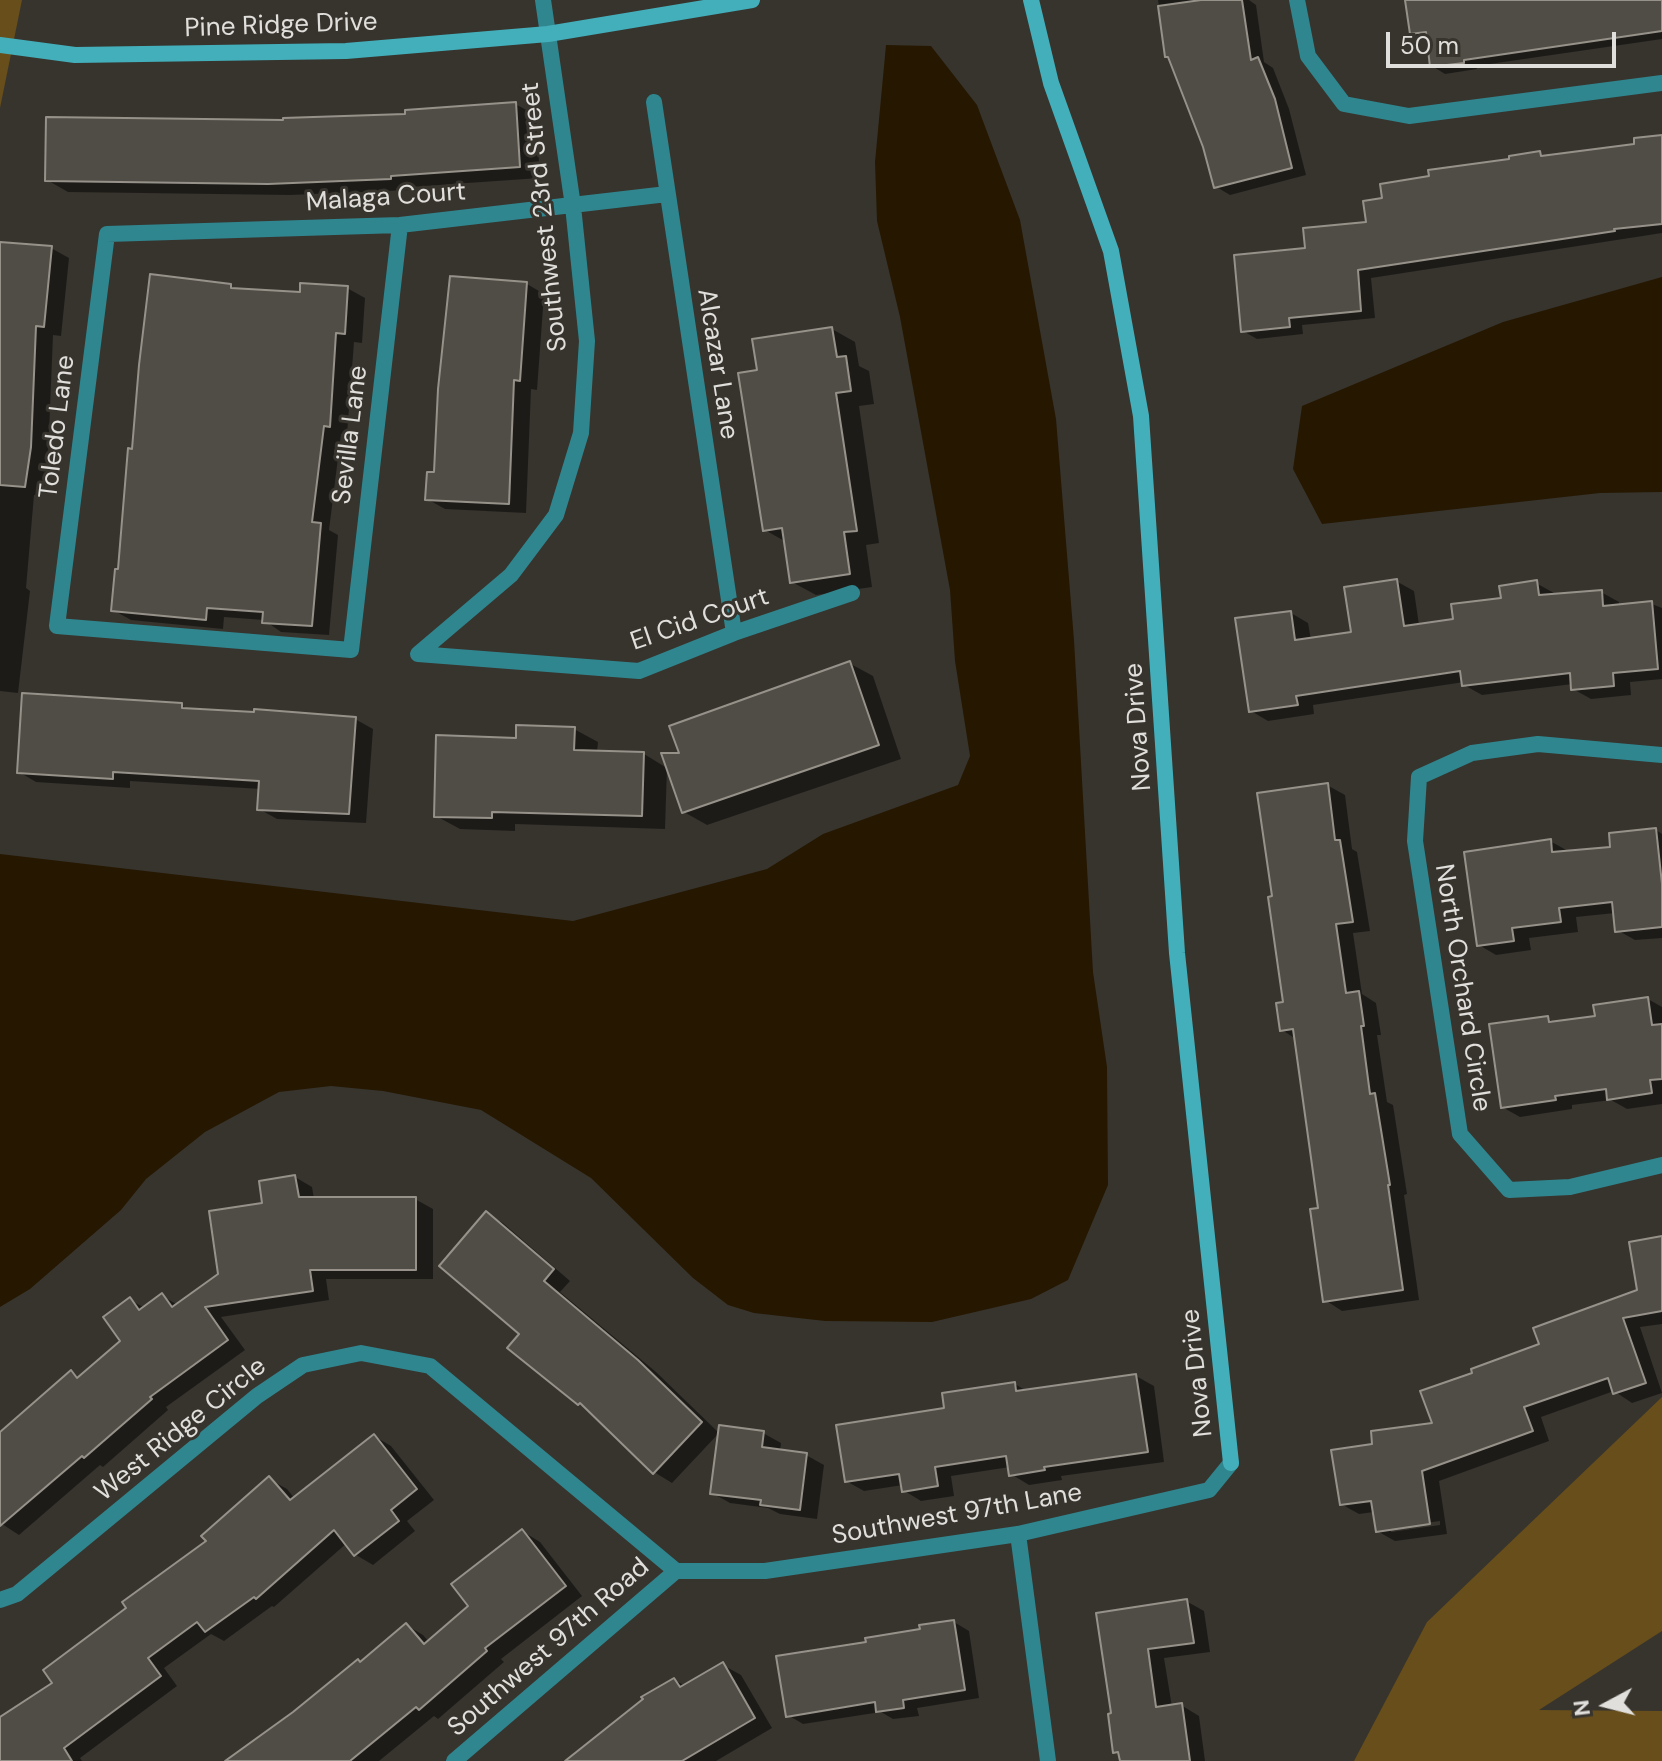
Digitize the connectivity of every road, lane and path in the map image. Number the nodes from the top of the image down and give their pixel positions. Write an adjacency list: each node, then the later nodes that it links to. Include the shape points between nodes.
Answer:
1 (543, 0): 5 (street, Southwest 23rd Street)
2 (752, 0): 5 (street, Pine Ridge Drive)
3 (1031, 0): 19 (street, Nova Drive, via 1051,83 1111,251 1141,416 1177,953)
4 (1297, 0): 7 (street, via 1308,56 1344,104 1409,116)
5 (548, 34): 6 (street, Pine Ridge Drive, via 346,51 75,55); 10 (street, Southwest 23rd Street)
6 (0, 45)
7 (1662, 83)
8 (654, 102): 9 (street, Alcazar Lane)
9 (667, 194): 10 (street, Malaga Court); 15 (street, Alcazar Lane)
10 (573, 206): 11 (street, Malaga Court); 16 (street, Southwest 23rd Street, via 587,341 581,433 556,515 511,575)
11 (400, 225): 12 (street, Malaga Court); 14 (street, Sevilla Lane, via 351,650)
12 (107, 234): 14 (street, Toledo Lane)
13 (852, 593): 15 (street, El Cid Court)
14 (57, 626)
15 (734, 633): 16 (street, El Cid Court, via 639,671)
16 (418, 654)
17 (1662, 755): 18 (street, North Orchard Circle, via 1538,744 1472,753 1419,777 1415,841 1460,1134 1509,1190 1570,1187)
18 (1662, 1165)
19 (1231, 1463): 20 (street, Southwest 97th Lane, via 1209,1490)
20 (1018, 1534): 21 (street, Southwest 97th Lane, via 765,1571); 24 (street)
21 (676, 1571): 22 (street, West Ridge Circle, via 430,1366 361,1353 303,1365 257,1396 17,1594); 23 (street, Southwest 97th Road)
22 (0, 1600)
23 (454, 1761)
24 (1048, 1761)

